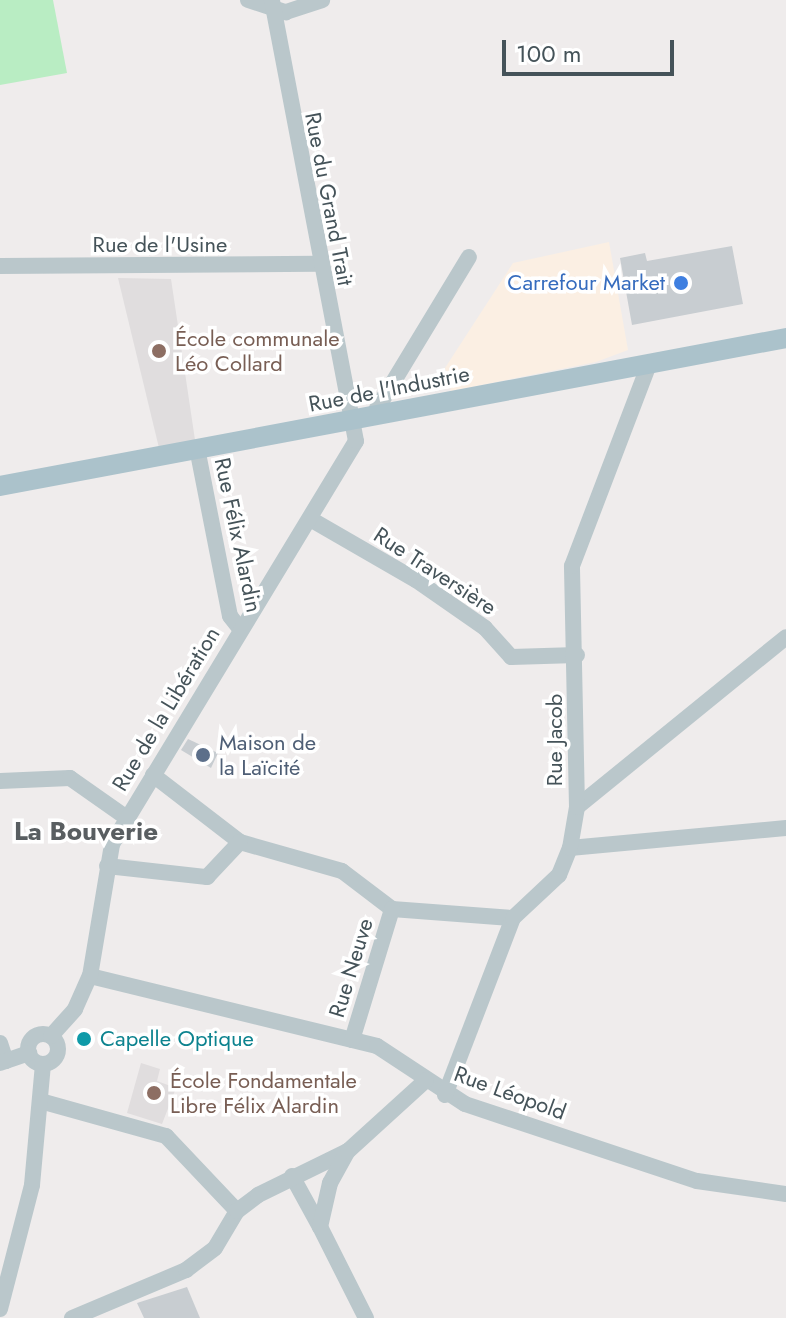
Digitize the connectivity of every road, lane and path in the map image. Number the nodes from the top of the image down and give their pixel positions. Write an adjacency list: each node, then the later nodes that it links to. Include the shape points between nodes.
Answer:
1 (248, 0): 3 (street)
2 (322, 0): 3 (street)
3 (273, 6): 5 (street, Rue du Grand Trait)
4 (469, 257): 9 (street)
5 (318, 264): 6 (street, Rue de l'Usine); 10 (street, Rue du Grand Trait)
6 (0, 266)
7 (786, 338): 8 (main road, Rue de l'Industrie)
8 (649, 364): 9 (main road, Rue de l'Industrie); 16 (street, Rue Jacob, via 572,566)
9 (372, 417): 10 (main road, Rue de l'Industrie)
10 (351, 421): 11 (main road, Rue de l'Industrie); 13 (street, Rue de la Libération, via 355,447)
11 (197, 448): 12 (main road, Rue de l'Industrie); 14 (street, Rue Félix Alardin, via 230,616)
12 (0, 486)
13 (312, 520): 14 (street, Rue de la Libération); 16 (street, Rue Traversière, via 416,580 485,628 511,657)
14 (240, 629): 17 (street, Rue de la Libération)
15 (786, 637): 19 (street)
16 (577, 655): 19 (street, Rue Jacob)
17 (153, 775): 20 (street, Rue de la Libération); 22 (street)
18 (0, 781): 20 (street, via 70,778)
19 (577, 807): 23 (street, Rue Jacob)
20 (127, 818): 24 (street, Rue de la Libération)
21 (786, 828): 23 (street)
22 (240, 842): 24 (street, via 207,877); 25 (street, via 342,871)
23 (570, 848): 26 (street, Rue Jacob, via 559,875)
24 (107, 866): 27 (street, Rue de la Libération)
25 (392, 909): 26 (street); 29 (street, Rue Neuve)
26 (513, 918): 35 (street, Rue Jacob)
27 (90, 976): 28 (street, Rue de la Libération, via 75,1009); 29 (street, Rue Léopold)
28 (51, 1036): 31 (street, via 33,1038); 33 (street, via 58,1055)
29 (352, 1040): 34 (street, Rue Léopold, via 391,1051)
30 (0, 1043): 32 (street)
31 (29, 1053): 32 (street); 33 (street)
32 (3, 1062)
33 (43, 1065): 36 (street)
34 (426, 1080): 35 (street, Rue Léopold); 37 (street)
35 (445, 1095): 39 (street, Rue Léopold, via 697,1181)
36 (44, 1102): 40 (street, via 166,1136); 42 (street, via 22,1233)
37 (348, 1151): 38 (street); 41 (street, via 330,1183)
38 (292, 1176): 40 (street); 41 (street)
39 (786, 1194)
40 (237, 1211): 43 (street, via 215,1248 186,1270)
41 (320, 1227): 45 (street)
42 (0, 1309)
43 (89, 1316): 44 (street)
44 (72, 1318)
45 (366, 1318)

